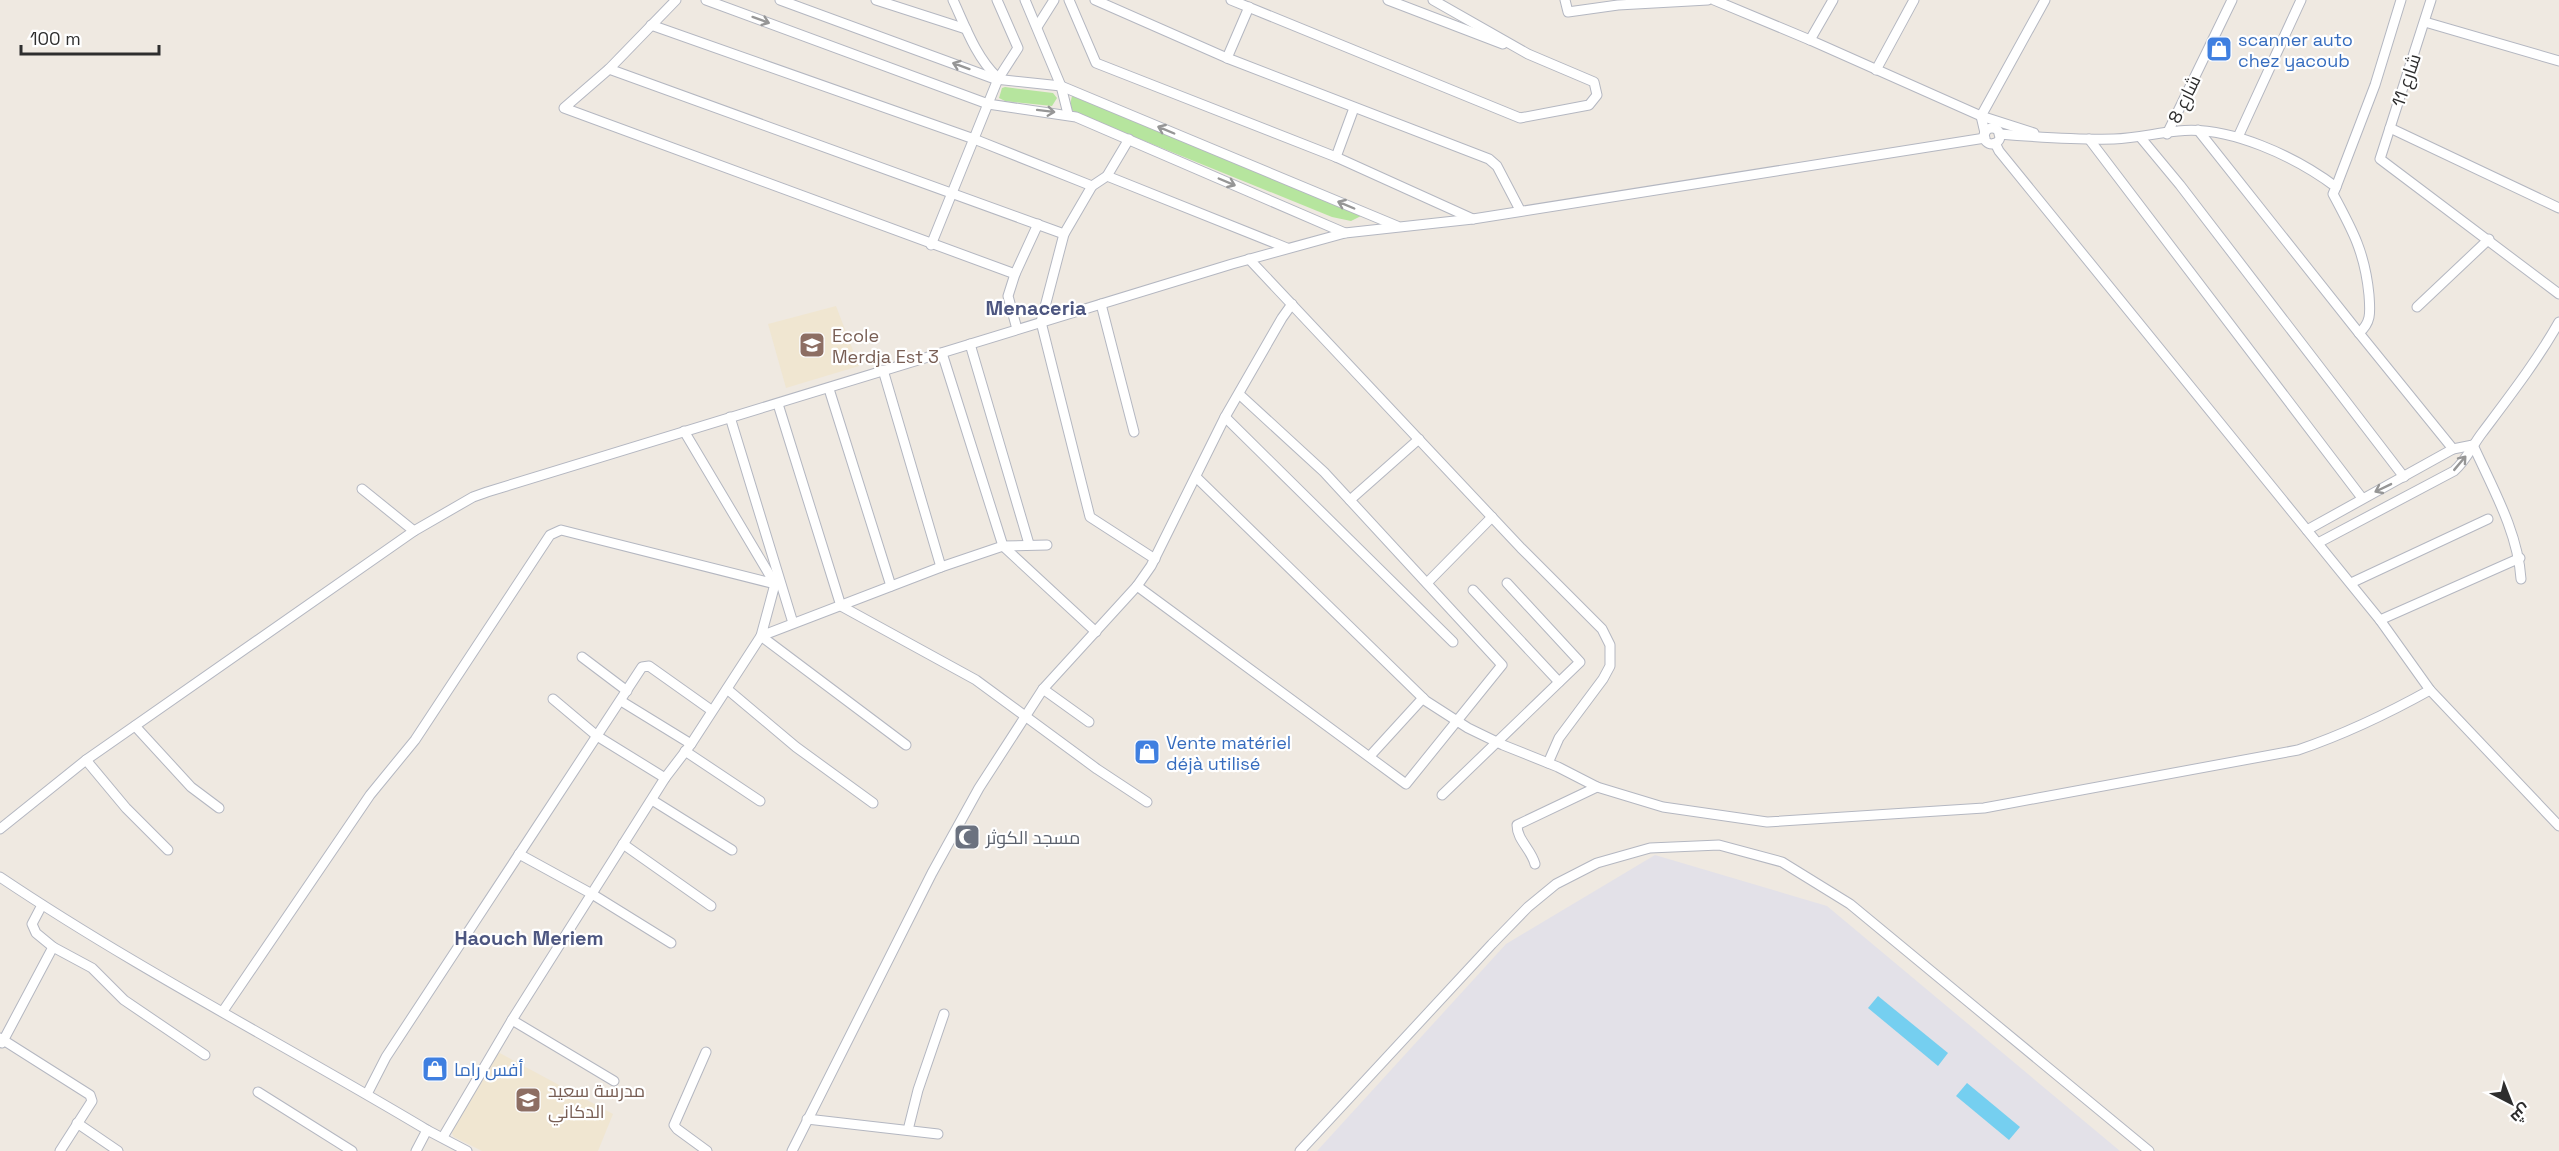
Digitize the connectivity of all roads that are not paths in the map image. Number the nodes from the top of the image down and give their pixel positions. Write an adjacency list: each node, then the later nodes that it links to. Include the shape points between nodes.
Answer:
1 (676, 0): 27 (street)
2 (706, 0): 38 (street, one-way to 38)
3 (780, 0): 36 (street, one-way to 3)
4 (876, 0): 24 (street)
5 (953, 0): 29 (street)
6 (997, 0): 36 (street, via 1018,48)
7 (1024, 0): 28 (street)
8 (1054, 0): 28 (street)
9 (1069, 0): 53 (street, via 1096,63)
10 (1095, 0): 32 (street)
11 (1231, 0): 25 (street)
12 (1388, 0): 31 (street)
13 (1565, 0): 14 (street, via 1568,12 1618,4)
14 (1708, 0)
15 (1714, 0): 30 (street)
16 (1833, 0): 30 (street)
17 (1914, 0): 35 (street)
18 (2045, 0): 41 (street)
19 (2232, 0): 44 (street, شارع 8)
20 (2301, 0): 46 (street)
21 (2401, 0): 56 (street, via 2375,85)
22 (2431, 0): 26 (street, شارع 11)
23 (1435, 1): 31 (street)
24 (896, 3): 29 (street)
25 (1249, 7): 31 (street, via 1520,118 1589,105 1597,94 1594,82); 32 (street)
26 (2426, 22): 33 (street); 42 (street, شارع 11)
27 (651, 25): 34 (street); 51 (street)
28 (1037, 27): 37 (street)
29 (966, 28): 36 (street, via 988,69)
30 (1810, 40): 35 (street)
31 (1528, 54)
32 (1227, 58): 39 (street)
33 (2559, 61)
34 (609, 69): 57 (street); 66 (street, via 564,108)
35 (1876, 70): 41 (street)
36 (999, 79): 37 (street); 38 (street)
37 (1061, 86): 40 (street); 62 (street, one-way to 37)
38 (988, 104): 40 (street, one-way to 40); 51 (street)
39 (1354, 108): 53 (street); 59 (street, via 1490,159)
40 (1068, 114): 52 (street)
41 (1982, 116): 45 (street); 48 (street)
42 (2390, 128): 58 (street); 65 (street, شارع 11, via 2380,159)
43 (2198, 130): 44 (street); 46 (street); 77 (street)
44 (2167, 134): 49 (street)
45 (1985, 135): 47 (street, via 1994,128); 59 (street)
46 (2238, 137): 56 (street, via 2313,170)
47 (1997, 138): 48 (street); 98 (street, via 1999,151)
48 (2048, 138): 50 (street)
49 (2140, 138): 50 (street); 92 (street)
50 (2089, 139): 94 (street)
51 (974, 140): 55 (street); 57 (street)
52 (1129, 140): 54 (street); 63 (street, one-way to 63)
53 (1336, 157): 60 (street)
54 (1107, 176): 55 (street); 67 (street)
55 (1092, 186): 64 (street)
56 (2336, 187): 77 (street, via 2333,194 2365,261 2370,315 2367,326)
57 (951, 195): 61 (street); 66 (street)
58 (2559, 208)
59 (1520, 210): 60 (street)
60 (1473, 219): 62 (street)
61 (1038, 224): 64 (street); 69 (street)
62 (1400, 227): 63 (street)
63 (1345, 233): 67 (street)
64 (1064, 234): 74 (street)
65 (2489, 239): 70 (street); 73 (street)
66 (932, 245): 69 (street)
67 (1287, 248): 68 (street)
68 (1249, 259): 71 (street); 72 (street)
69 (1015, 274): 76 (street, via 1008,296)
70 (2559, 294)
71 (1101, 304): 74 (street); 87 (street)
72 (1292, 304): 82 (street); 88 (street)
73 (2417, 307)
74 (1041, 322): 76 (street); 105 (street, via 1090,517)
75 (2559, 322): 89 (street, via 2541,354)
76 (1017, 329): 78 (street)
77 (2359, 333): 90 (street)
78 (970, 344): 79 (street); 101 (street)
79 (942, 353): 80 (street); 103 (street)
80 (883, 370): 81 (street); 106 (street)
81 (829, 388): 83 (street); 112 (street)
82 (1239, 394): 85 (street); 95 (street)
83 (778, 404): 84 (street); 115 (street)
84 (730, 417): 86 (street); 117 (street)
85 (1226, 417): 91 (street); 120 (street)
86 (684, 431): 99 (street, via 480,494); 111 (street)
87 (1134, 432)
88 (1419, 439): 95 (street); 96 (street)
89 (2473, 445): 90 (street); 100 (street, one-way to 89, via 2454,471); 104 (street)
90 (2453, 449): 92 (street)
91 (1196, 477): 105 (street); 127 (street)
92 (2404, 477): 94 (street, one-way to 94)
93 (362, 489): 99 (street)
94 (2362, 498): 98 (street)
95 (1350, 500): 108 (street)
96 (1492, 517): 108 (street); 141 (street, via 1602,629 1610,645 1610,666 1559,738)
97 (2488, 519): 110 (street)
98 (2307, 530): 100 (street)
99 (414, 531): 134 (street)
100 (2318, 543): 110 (street)
101 (1029, 544): 102 (street); 103 (street)
102 (1047, 545)
103 (1003, 546): 106 (street); 118 (street)
104 (2520, 558): 107 (street); 116 (street)
105 (1155, 559): 113 (street)
106 (941, 567): 112 (street)
107 (2521, 579)
108 (1427, 583): 132 (street, via 1502,664)
109 (1507, 583): 122 (street, via 1580,662)
110 (2351, 583): 116 (street)
111 (775, 584): 119 (street); 163 (street, via 561,530 550,535 415,740 370,795)
112 (891, 586): 115 (street)
113 (1137, 586): 118 (street); 139 (street)
114 (1473, 590): 122 (street)
115 (841, 606): 117 (street); 131 (street, via 976,680)
116 (2380, 620): 125 (street)
117 (793, 623): 119 (street)
118 (1096, 632): 124 (street)
119 (761, 636): 123 (street); 137 (street)
120 (1453, 642)
121 (582, 657): 126 (street)
122 (1559, 682): 136 (street)
123 (727, 689): 130 (street); 148 (street, via 796,747)
124 (1043, 689): 131 (street); 133 (street)
125 (2430, 690): 143 (street, via 2390,713 2298,750 1984,808 1767,822 1663,807); 150 (street)
126 (627, 691): 129 (street); 130 (street, via 647,665)
127 (1422, 698): 132 (street); 139 (street)
128 (553, 699): 135 (street)
129 (621, 701): 135 (street); 138 (street)
130 (711, 710): 138 (street)
131 (1026, 716): 147 (street); 172 (street, via 960,819)
132 (1456, 720): 136 (street); 139 (street, via 1406,784)
133 (1089, 722)
134 (135, 726): 140 (street); 149 (street, via 191,787)
135 (597, 736): 142 (street); 155 (street)
136 (1496, 742): 141 (street); 144 (street)
137 (906, 745)
138 (688, 747): 142 (street); 146 (street)
139 (1370, 756)
140 (86, 760): 151 (street); 153 (street)
141 (1548, 763): 143 (street)
142 (665, 778): 145 (street)
143 (1596, 787): 156 (street, via 1517,825 1517,834 1532,852)
144 (1442, 795)
145 (652, 800): 152 (street); 154 (street)
146 (760, 801)
147 (1147, 802)
148 (873, 803)
149 (219, 808)
150 (2559, 826)
151 (0, 829)
152 (623, 844): 158 (street); 160 (street)
153 (168, 850)
154 (732, 850)
155 (519, 854): 158 (street); 171 (street, via 386,1057)
156 (1535, 864)
157 (0, 877): 159 (street)
158 (592, 894): 161 (street); 165 (street)
159 (42, 905): 162 (street, via 32,928); 163 (street)
160 (711, 906)
161 (671, 943)
162 (53, 947): 166 (street); 168 (street, via 92,968 139,1011)
163 (223, 1011): 171 (street)
164 (944, 1014): 175 (street)
165 (512, 1020): 169 (street); 177 (street)
166 (2, 1041): 173 (street, via 90,1095 92,1101)
167 (706, 1053): 183 (street, via 674,1125)
168 (205, 1055)
169 (614, 1081)
170 (258, 1092): 180 (street)
171 (367, 1094): 174 (street)
172 (807, 1119): 175 (street); 184 (street)
173 (77, 1123): 178 (street); 179 (street)
174 (427, 1130): 177 (street); 181 (street)
175 (908, 1130): 176 (street)
176 (938, 1134)
177 (442, 1137): 182 (street)
178 (60, 1150)
179 (118, 1151)
180 (352, 1151)
181 (416, 1151)
182 (467, 1151)
183 (707, 1151)
184 (792, 1151)
185 (1300, 1151): 186 (street, via 1492,944 1556,884 1597,863 1650,848 1719,845 1782,862 1850,903)
186 (2149, 1151)

